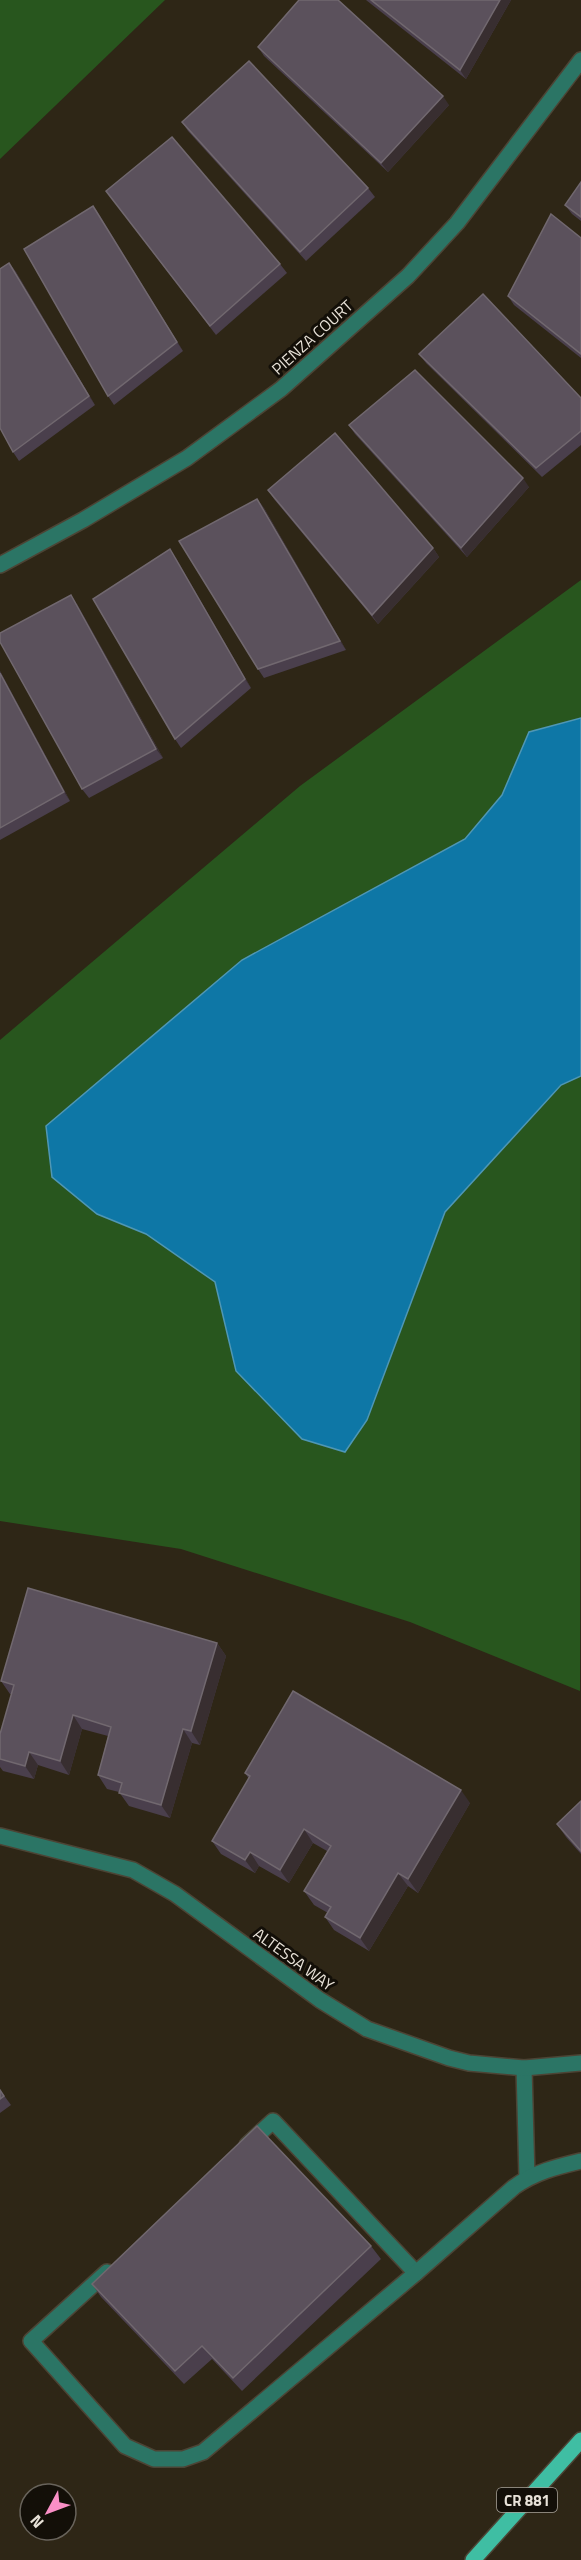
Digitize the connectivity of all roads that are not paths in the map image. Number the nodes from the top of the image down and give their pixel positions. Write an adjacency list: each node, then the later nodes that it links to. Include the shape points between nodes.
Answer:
1 (581, 60): 2 (street, PIENZA COURT, via 457,223 408,276 281,389 186,458)
2 (0, 565)
3 (0, 1836): 5 (street, ALTESSA WAY, via 133,1870 175,1894 320,2000 367,2029 469,2063)
4 (581, 2063): 5 (street, ALTESSA WAY)
5 (524, 2068): 8 (street)
6 (238, 2153): 10 (street, via 273,2121)
7 (581, 2161): 8 (street)
8 (527, 2178): 10 (street)
9 (117, 2263): 10 (street, via 31,2342 125,2446 154,2459 183,2459 202,2452)
10 (416, 2273)
11 (581, 2440): 12 (main road, CR 881)
12 (473, 2560)

